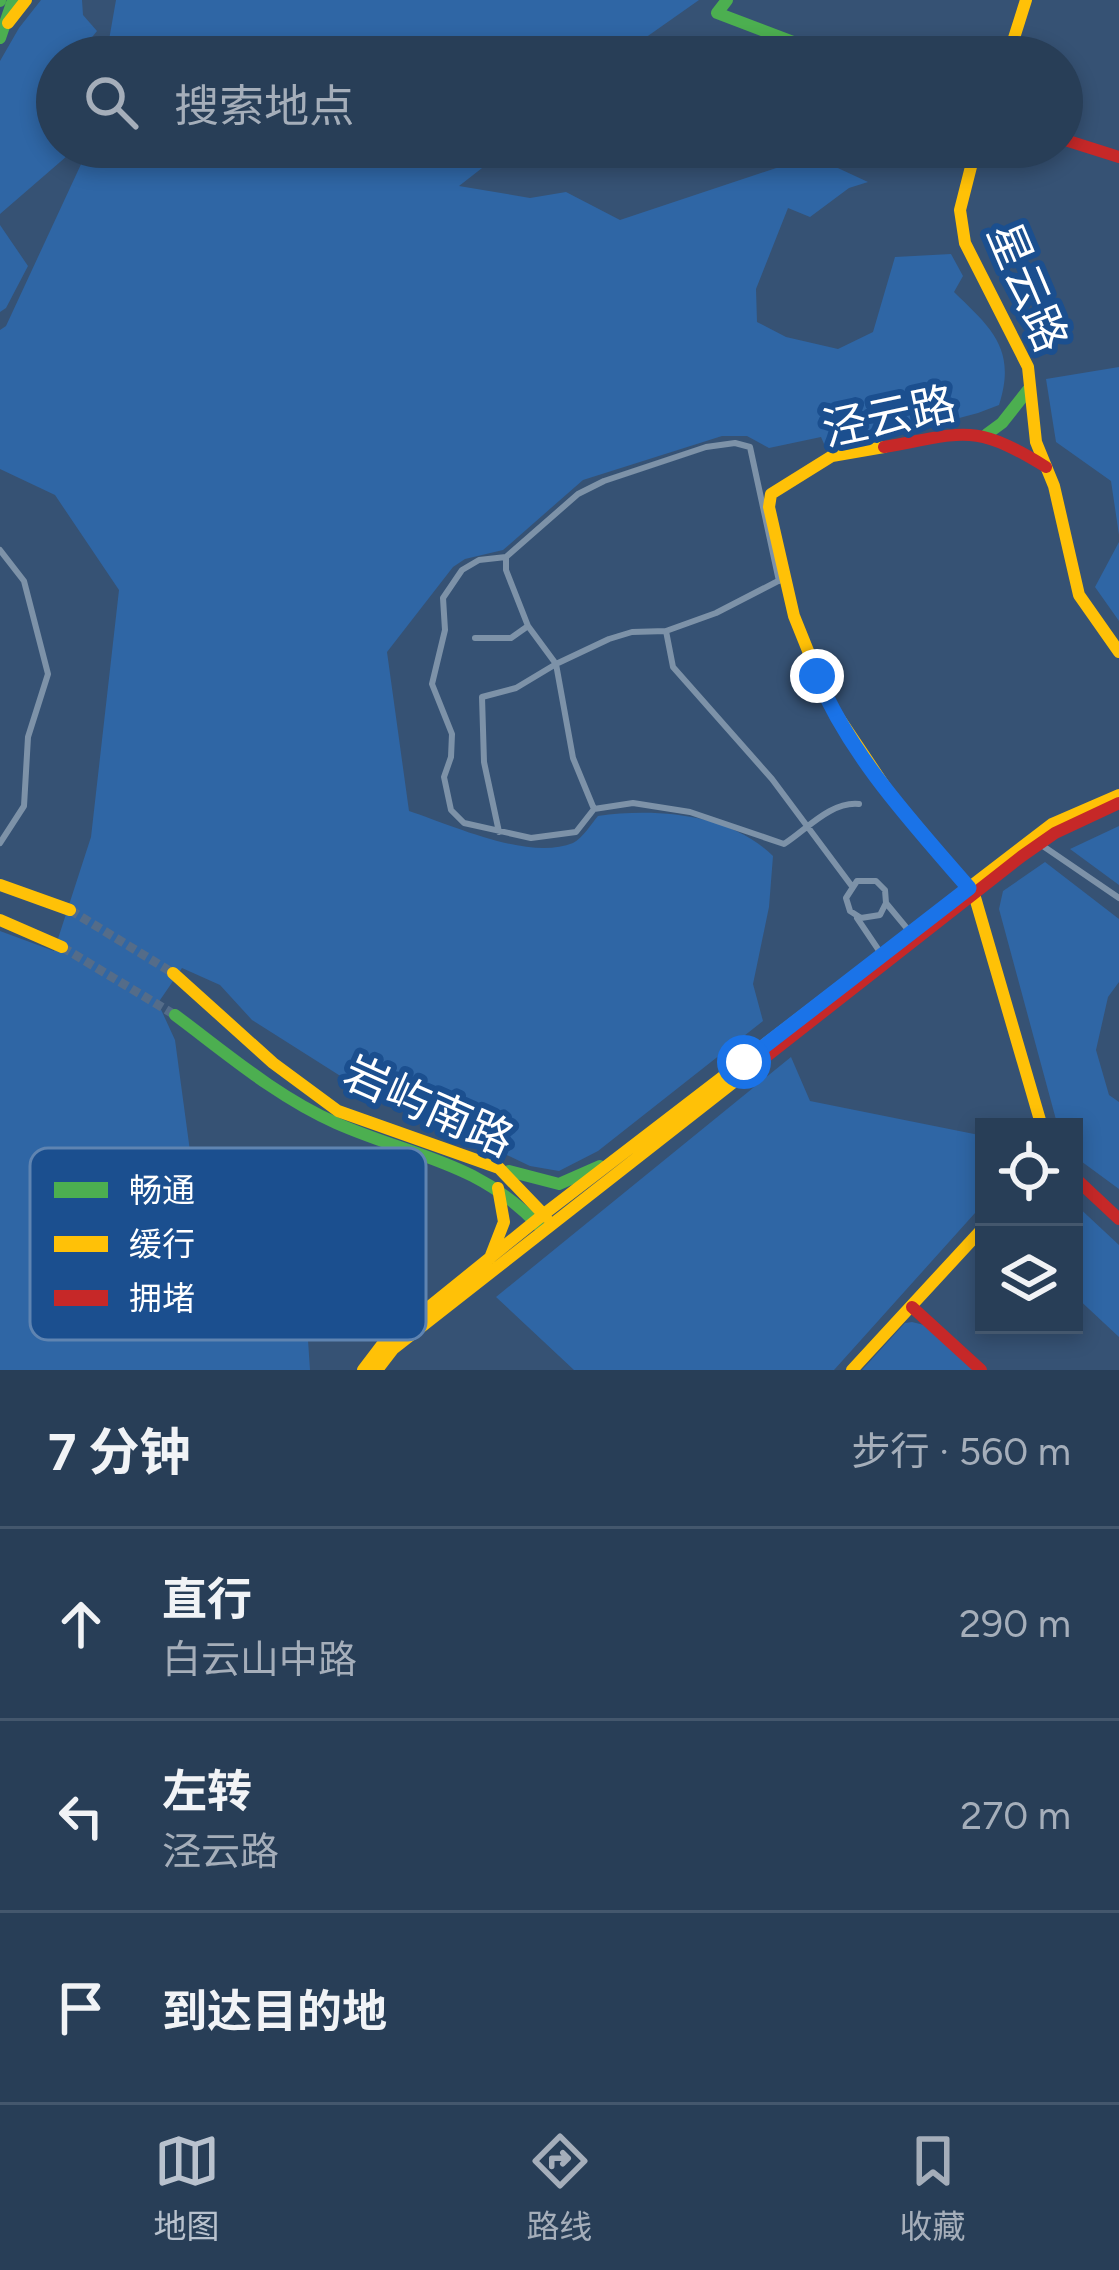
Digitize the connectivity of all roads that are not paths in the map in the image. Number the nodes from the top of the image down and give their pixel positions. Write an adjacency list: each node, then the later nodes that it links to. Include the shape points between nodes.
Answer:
1 (13, 0): 5 (main road)
2 (26, 0): 5 (main road)
3 (727, 0): 6 (main road, via 717,13)
4 (1026, 0): 7 (main road)
5 (3, 32)
6 (778, 36)
7 (1014, 36)
8 (1083, 147): 9 (main road)
9 (1119, 158)
10 (971, 168): 11 (main road, 星云路, via 960,210 964,243 1028,367)
11 (1030, 387): 12 (main road); 13 (main road, 星云路)
12 (987, 434): 13 (main road, 泾云路); 16 (main road, 泾云路, via 856,450 791,479 771,494 769,507)
13 (1046, 467): 20 (main road, 星云路, via 1079,596)
14 (0, 550): 27 (street, via 24,581 47,674 28,737 23,806)
15 (506, 557): 16 (street, via 604,481 735,443 750,448); 17 (street); 26 (street, via 478,560 452,581 432,684 452,734 444,777 452,810 464,823)
16 (781, 580): 18 (street); 31 (main road, 泾云路, via 829,704 890,794)
17 (528, 626): 19 (street, via 511,638); 21 (street)
18 (666, 631): 21 (street, via 632,632); 25 (street, via 674,667)
19 (475, 638)
20 (1119, 652)
21 (556, 664): 24 (street, via 573,758); 26 (street, via 482,697 484,762)
22 (1119, 799): 28 (main road); 31 (main road, via 1052,824)
23 (859, 804): 25 (street, via 832,809)
24 (594, 809): 25 (street, via 633,803 690,812 784,844); 26 (street, via 576,832)
25 (807, 829): 30 (street)
26 (499, 832)
27 (0, 843)
28 (1040, 844): 31 (main road); 32 (street)
29 (0, 884): 34 (main road)
30 (851, 886): 33 (street, via 876,881); 35 (street, via 846,898)
31 (972, 891): 37 (main road); 42 (main road); 50 (main road)
32 (1119, 898)
33 (886, 903): 35 (street, via 874,918); 37 (street)
34 (70, 910)
35 (855, 915): 39 (street)
36 (0, 920): 38 (main road)
37 (910, 933): 39 (main road)
38 (62, 947)
39 (882, 956): 43 (main road)
40 (172, 973): 46 (main road, 岩屿南路, via 276,1068 338,1111)
41 (175, 1015): 44 (main road, 岩屿南路, via 278,1092)
42 (1039, 1118)
43 (641, 1142): 46 (main road, via 559,1184); 50 (main road)
44 (412, 1148)
45 (426, 1153): 47 (main road, 岩屿南路)
46 (499, 1168): 50 (main road, 岩屿南路)
47 (495, 1184): 50 (main road, 岩屿南路); 52 (main road, via 504,1222)
48 (1083, 1185): 49 (main road)
49 (1119, 1219)
50 (544, 1224): 52 (main road); 55 (main road)
51 (975, 1237): 53 (main road)
52 (489, 1261): 54 (main road)
53 (912, 1306): 60 (main road); 61 (main road)
54 (426, 1310)
55 (426, 1322)
56 (388, 1340): 58 (main road)
57 (404, 1340): 59 (main road)
58 (363, 1370)
59 (377, 1370)
60 (852, 1370)
61 (980, 1370)

